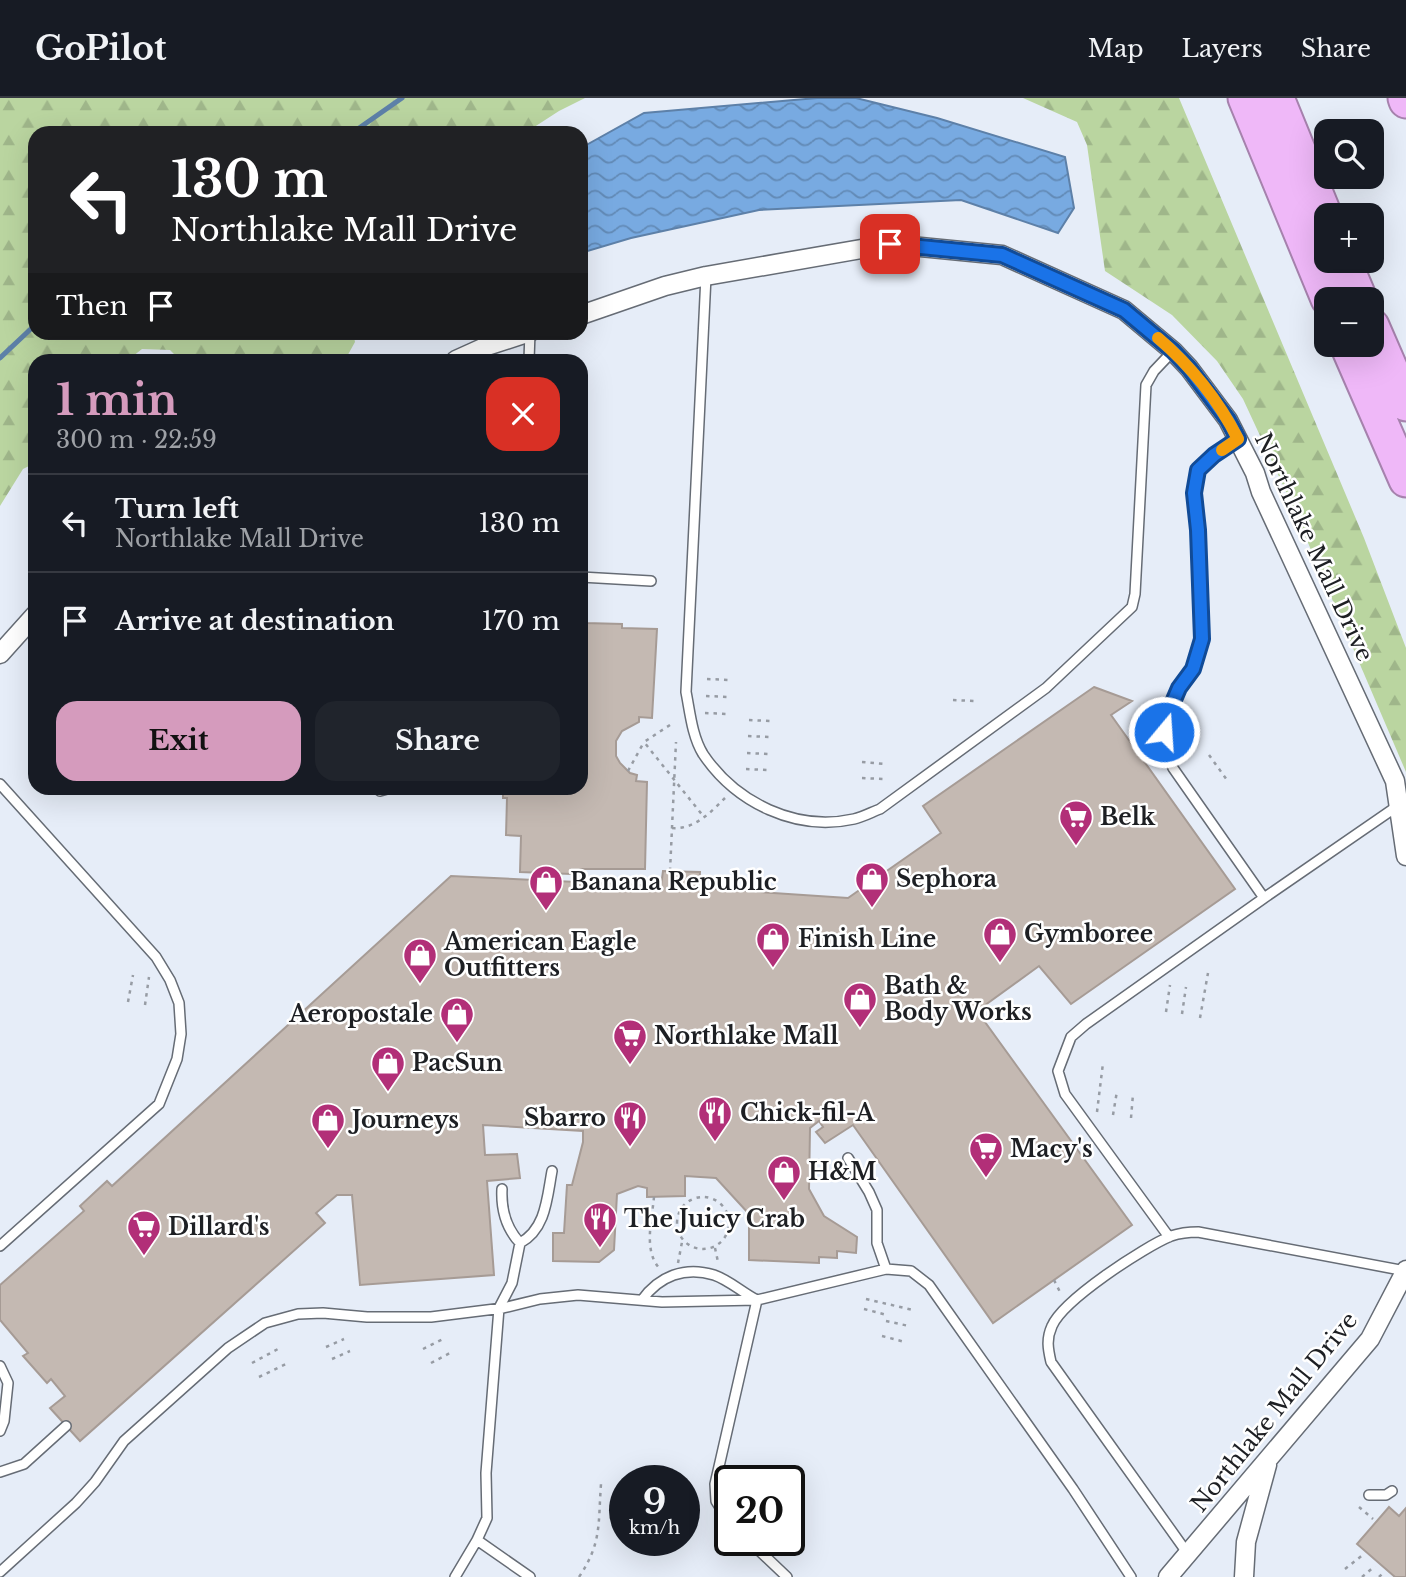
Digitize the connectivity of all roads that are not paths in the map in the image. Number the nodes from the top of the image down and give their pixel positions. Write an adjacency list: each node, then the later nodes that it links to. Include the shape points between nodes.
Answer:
1 (1245, 98): 5 (highway)
2 (1277, 98): 3 (highway)
3 (1320, 203)
4 (706, 276): 6 (street, Northlake Mall Drive); 8 (street, Northlake Mall Drive, via 890,244 1002,255 1124,310); 8 (lane, via 686,692 702,753 751,801 779,815 821,821 854,819 880,809 1046,688 1132,607 1146,385)
5 (1323, 287)
6 (588, 313)
7 (510, 340): 9 (street)
8 (1173, 351): 13 (street, Northlake Mall Drive)
9 (476, 354)
10 (1384, 354): 12 (highway)
11 (1352, 357): 14 (highway)
12 (1406, 404)
13 (1238, 439): 20 (street, Northlake Mall Drive, via 1395,781); 22 (lane, via 1198,470 1194,493 1202,639 1164,732 1172,768)
14 (1406, 481)
15 (588, 577): 16 (lane)
16 (651, 581)
17 (28, 623): 18 (street)
18 (0, 654)
19 (0, 784): 28 (lane, via 156,957 178,1003 181,1034 177,1059 159,1104)
20 (1399, 805): 21 (street, Northlake Mall Drive); 22 (lane)
21 (1406, 856)
22 (1264, 898): 26 (lane, via 1071,1037 1058,1071 1065,1094)
23 (848, 1158): 29 (lane, via 877,1210 877,1243)
24 (552, 1171): 27 (lane, via 538,1227)
25 (502, 1189): 27 (lane, via 507,1227)
26 (1169, 1237): 30 (lane, via 1198,1232); 43 (lane, via 1061,1310 1046,1342 1051,1363)
27 (520, 1243): 33 (lane, via 512,1283)
28 (0, 1246)
29 (886, 1269): 32 (lane); 49 (lane, via 911,1271 929,1285)
30 (1406, 1270): 37 (street, Northlake Mall Drive, via 1370,1339)
31 (642, 1300): 32 (lane); 32 (lane, via 666,1277 682,1272 716,1275); 33 (lane, via 578,1295)
32 (757, 1300): 38 (lane)
33 (499, 1308): 42 (lane, via 486,1518); 45 (lane, via 417,1318 298,1314 265,1323 228,1348 124,1441 76,1503)
34 (0, 1366): 36 (lane, via 8,1383)
35 (66, 1426): 39 (lane, via 24,1464)
36 (0, 1432)
37 (1269, 1458): 43 (street, Northlake Mall Drive); 51 (street, via 1248,1528)
38 (719, 1465)
39 (0, 1472)
40 (1392, 1491): 41 (lane)
41 (1369, 1495)
42 (477, 1540): 46 (lane); 47 (lane)
43 (1188, 1554): 50 (street, Northlake Mall Drive)
44 (765, 1556): 48 (lane)
45 (0, 1572)
46 (455, 1577)
47 (530, 1577)
48 (787, 1577)
49 (1131, 1577)
50 (1168, 1577)
51 (1244, 1577)

